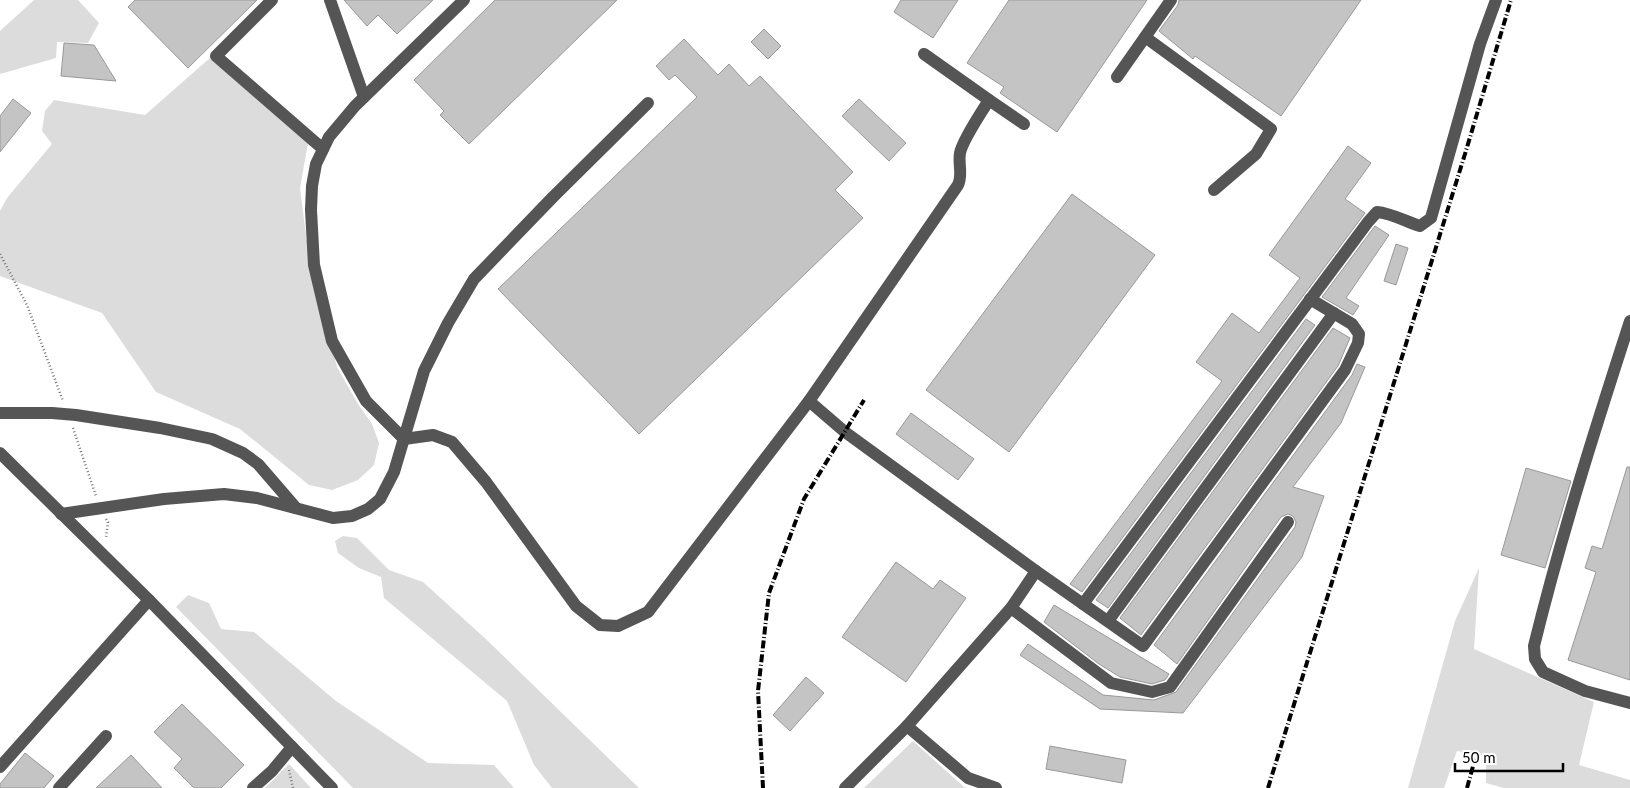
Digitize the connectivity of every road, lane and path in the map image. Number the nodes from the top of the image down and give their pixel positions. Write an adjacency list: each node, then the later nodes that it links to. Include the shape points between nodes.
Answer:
1 (272, 0): 13 (street, via 216,56)
2 (330, 0): 9 (street)
3 (464, 0): 9 (street)
4 (1170, 0): 6 (street)
5 (1496, 0): 15 (street, via 1480,44 1431,218 1420,226 1377,212)
6 (1145, 37): 8 (street); 14 (street, via 1271,129 1256,154)
7 (924, 54): 10 (street)
8 (1116, 77)
9 (364, 97): 13 (street, via 329,137)
10 (989, 100): 12 (street); 18 (street, via 960,152 958,185)
11 (648, 103): 20 (street, via 474,279 424,371)
12 (1024, 124)
13 (323, 149): 20 (street, via 316,164 311,210 314,264 332,341 366,401)
14 (1214, 190)
15 (1310, 299): 16 (street); 27 (street)
16 (1334, 313): 29 (street); 29 (street, via 1352,324 1359,334 1345,370 1143,646)
17 (1630, 321): 30 (street, via 1552,572 1534,646 1534,659 1543,672 1585,690)
18 (809, 401): 20 (street, via 648,612 618,626 600,625 576,606 486,482 452,442 433,435); 25 (street, via 845,432)
19 (0, 412): 22 (street, via 76,415 212,439 251,458)
20 (404, 439): 22 (street, via 394,472 380,499 368,509 352,516 333,518)
21 (0, 453): 23 (street)
22 (296, 508): 23 (street, via 224,494)
23 (61, 514): 26 (street)
24 (1288, 522): 28 (street, via 1170,687 1152,692 1111,683)
25 (1036, 571): 27 (street); 28 (street)
26 (149, 600): 33 (street); 34 (street)
27 (1083, 604): 29 (street)
28 (1012, 608): 31 (street)
29 (1108, 621)
30 (1630, 702)
31 (907, 726): 38 (street); 39 (street, via 968,778)
32 (106, 736): 35 (street)
33 (292, 747): 36 (street); 37 (street)
34 (0, 767)
35 (59, 788)
36 (253, 788)
37 (332, 788)
38 (845, 788)
39 (996, 788)

